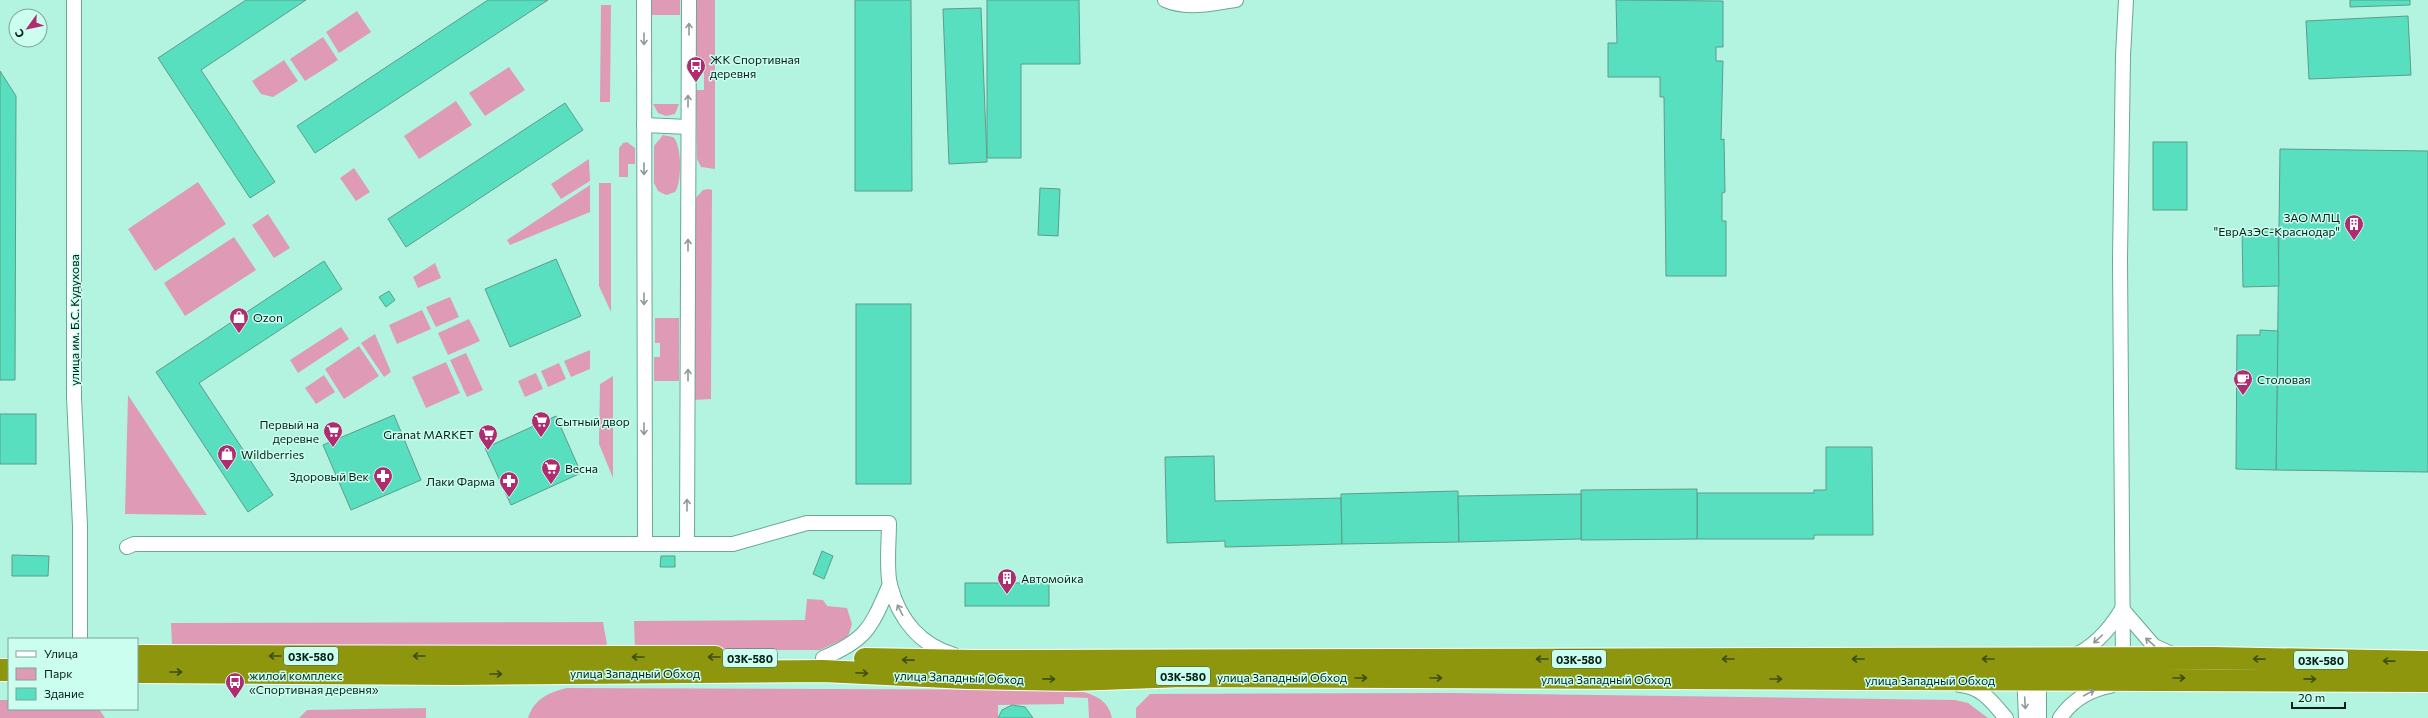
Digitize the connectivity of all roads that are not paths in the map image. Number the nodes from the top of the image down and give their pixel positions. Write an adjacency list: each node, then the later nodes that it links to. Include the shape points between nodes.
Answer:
1 (74, 0): 14 (street, улица им. Б.С. Кудухова, via 74,397 80,526)
2 (644, 0): 7 (street, one-way to 7)
3 (689, 0): 8 (street, one-way to 3)
4 (1165, 0): 5 (street, via 1175,5)
5 (1236, 0)
6 (2126, 0): 13 (street, via 2120,260)
7 (644, 125): 8 (street); 9 (street, one-way to 9)
8 (688, 128): 10 (street, one-way to 8)
9 (645, 544): 10 (street); 11 (street, via 134,544)
10 (687, 544): 12 (street, via 733,544 807,523 889,523)
11 (127, 547)
12 (890, 584): 16 (street, via 871,626 848,648); 19 (street, one-way to 12, via 938,650 914,633 900,610)
13 (2122, 609): 17 (street, one-way to 13, via 2154,646); 18 (street, one-way to 18, via 2111,626 2095,641 2082,652); 23 (street)
14 (80, 638)
15 (138, 656): 16 (highway, улица Западный Обход / 03К-580, one-way to 15)
16 (823, 658): 19 (highway, улица Западный Обход / 03К-580, one-way to 16)
17 (2185, 658): 20 (highway, улица Западный Обход / 03К-580, one-way to 17); 23 (highway, улица Западный Обход / 03К-580)
18 (2064, 660): 21 (highway, улица Западный Обход / 03К-580); 23 (highway, улица Западный Обход / 03К-580)
19 (975, 661): 21 (highway, улица Западный Обход / 03К-580, one-way to 19)
20 (2428, 662)
21 (2031, 670): 23 (highway, улица Западный Обход / 03К-580); 24 (highway, улица Западный Обход / 03К-580); 27 (street, one-way to 27); 28 (street)
22 (138, 672): 24 (highway, улица Западный Обход / 03К-580, one-way to 24, via 462,674 822,671 1074,680 1183,676)
23 (2130, 672): 25 (highway, улица Западный Обход / 03К-580, one-way to 25); 29 (street, one-way to 23, via 2078,698)
24 (1928, 680): 26 (street, via 1968,686 1981,692)
25 (2428, 680)
26 (2006, 718)
27 (2026, 718)
28 (2039, 718)
29 (2060, 718)

